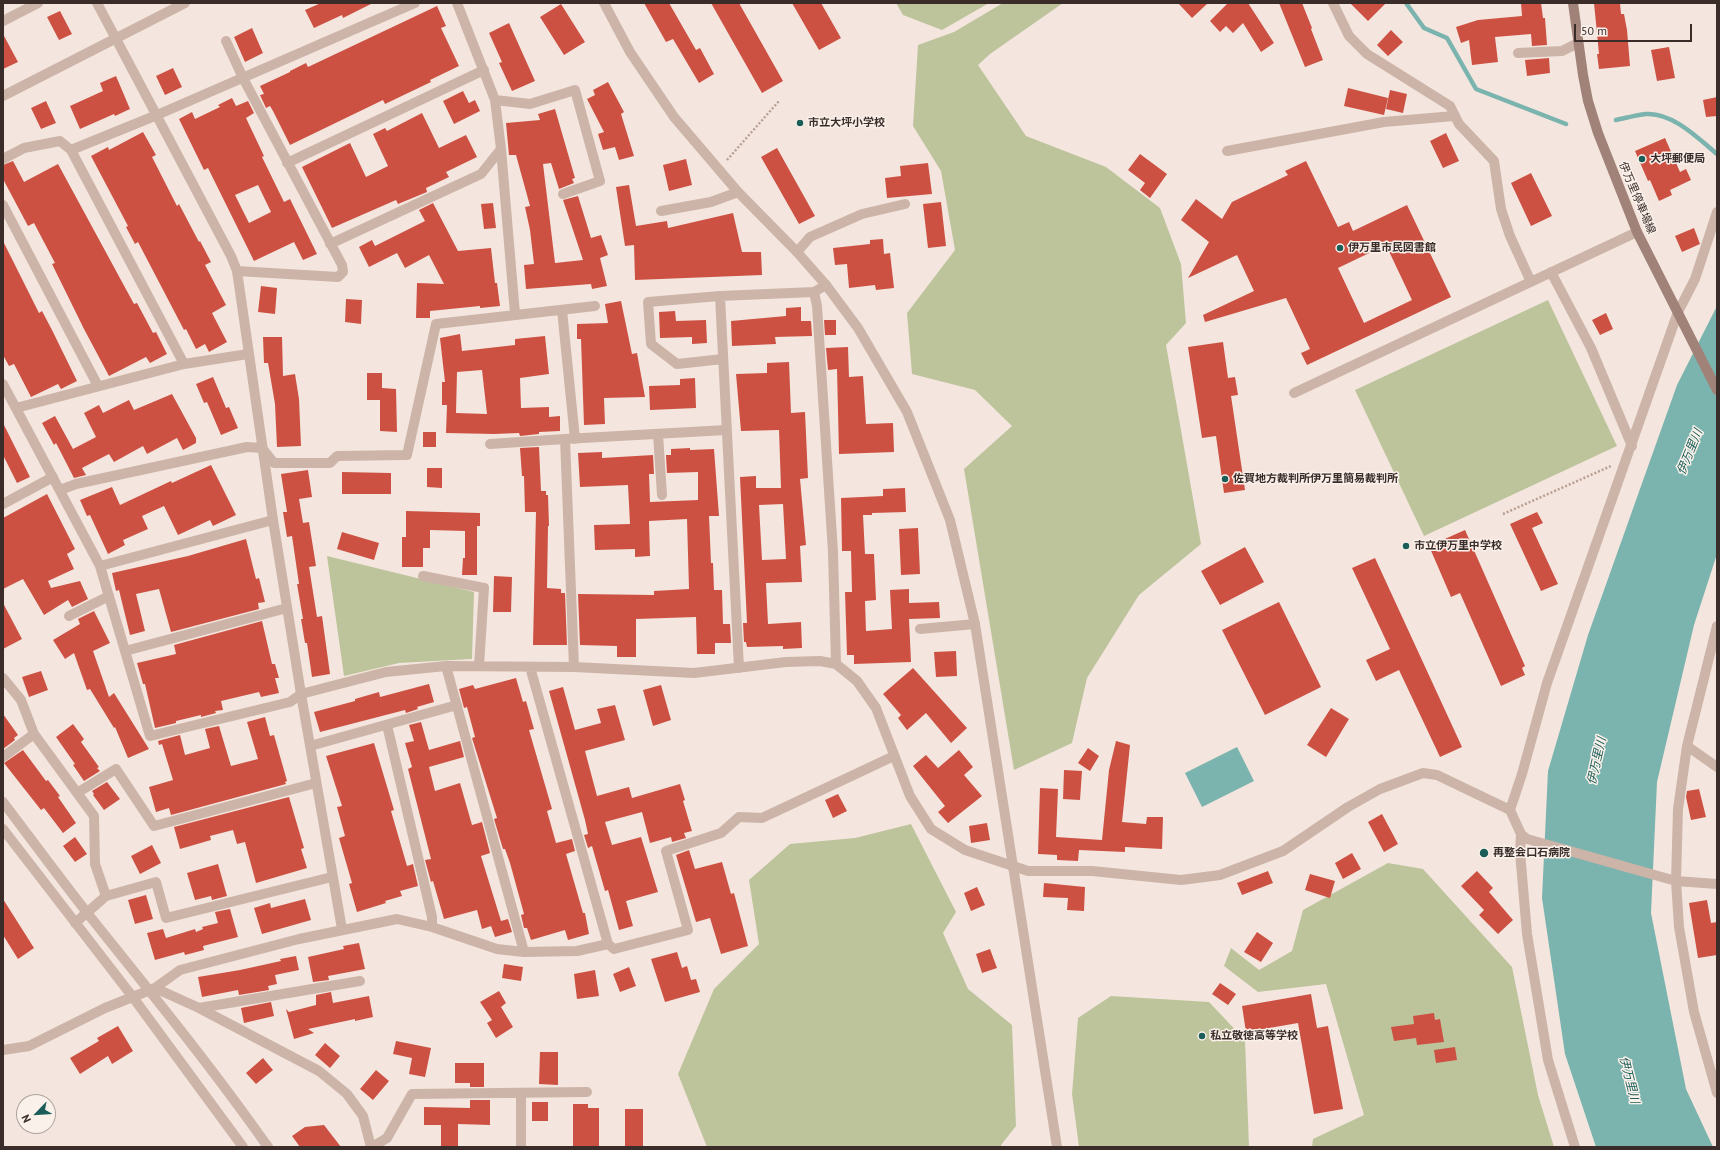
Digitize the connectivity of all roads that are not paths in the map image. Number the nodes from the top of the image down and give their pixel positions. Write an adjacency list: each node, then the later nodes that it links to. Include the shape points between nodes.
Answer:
1 (38, 3): 9 (street)
2 (97, 3): 11 (street)
3 (185, 3): 11 (street)
4 (415, 3): 16 (street)
5 (457, 3): 15 (street)
6 (604, 3): 26 (street, via 630,52 674,117)
7 (1332, 3): 20 (street, via 1349,36 1367,54 1450,106)
8 (1573, 3): 13 (main road, 伊万里停車場線)
9 (23, 7): 10 (street)
10 (3, 21)
11 (116, 37): 17 (street); 19 (street)
12 (226, 41): 16 (street)
13 (1578, 43): 14 (street, via 1562,51); 32 (main road, 伊万里停車場線, via 1588,102)
14 (1518, 53)
15 (484, 70): 18 (street); 25 (street)
16 (242, 78): 19 (street); 25 (street)
17 (3, 96)
18 (495, 100): 21 (street); 27 (street, via 530,104 575,90 600,182)
19 (157, 115): 22 (street); 35 (street)
20 (1454, 116): 23 (street, via 1384,122); 37 (street, via 1494,161 1501,209)
21 (501, 149): 33 (street, via 481,174); 43 (street)
22 (71, 150): 24 (street, via 60,141 24,148); 47 (street)
23 (1227, 151)
24 (3, 159)
25 (287, 163): 33 (street)
26 (738, 192): 30 (street, via 711,202); 34 (street)
27 (563, 194)
28 (3, 204): 49 (street)
29 (905, 204): 34 (street, via 862,214 810,237)
30 (661, 211)
31 (1717, 212): 44 (street)
32 (1637, 232): 36 (street); 44 (main road, 伊万里停車場線)
33 (330, 244): 35 (street, via 342,265 343,272 338,277)
34 (797, 252): 38 (street)
35 (237, 271): 45 (street)
36 (1551, 272): 37 (street); 57 (street, via 1591,348)
37 (1531, 282): 51 (street)
38 (826, 285): 39 (street); 69 (street, via 858,328 906,412 950,520)
39 (814, 292): 40 (street); 73 (street, via 829,484)
40 (720, 296): 46 (street); 46 (street, via 648,302 651,344 677,364)
41 (595, 306): 42 (street)
42 (562, 310): 43 (street); 55 (street)
43 (515, 314): 58 (street, via 436,324 407,455 337,456 330,463 274,463)
44 (1680, 316): 50 (main road, 伊万里停車場線); 57 (street)
45 (248, 354): 47 (street); 58 (street)
46 (723, 359): 53 (street)
47 (184, 364): 49 (street)
48 (3, 384): 52 (street)
49 (98, 386): 52 (street)
50 (1717, 390)
51 (1294, 393)
52 (16, 408): 59 (street)
53 (726, 430): 54 (street); 78 (street)
54 (658, 434): 55 (street); 61 (street)
55 (570, 439): 56 (street); 77 (street)
56 (490, 444)
57 (1632, 446): 92 (street, via 1547,683)
58 (262, 448): 60 (street, via 247,447 76,484); 63 (street)
59 (53, 477): 60 (street); 62 (street)
60 (60, 490): 64 (street)
61 (662, 495)
62 (3, 504)
63 (273, 520): 64 (street); 67 (street)
64 (100, 566): 66 (street)
65 (423, 576): 75 (street, via 484,588)
66 (109, 596): 68 (street); 72 (street)
67 (287, 608): 72 (street); 80 (street)
68 (69, 616)
69 (975, 624): 71 (street); 95 (street)
70 (1717, 626): 85 (street)
71 (920, 629)
72 (125, 651): 80 (street, via 150,736 290,702)
73 (836, 664): 78 (street, via 820,660); 86 (street, via 857,680 876,708)
74 (446, 666): 75 (street); 80 (street, via 386,672); 81 (street)
75 (479, 666): 76 (street)
76 (530, 667): 77 (street); 104 (street)
77 (574, 667): 78 (street, via 694,673)
78 (739, 668)
79 (3, 678): 83 (street, via 21,700)
80 (301, 694): 84 (street)
81 (457, 705): 82 (street); 105 (street)
82 (387, 725): 84 (street); 102 (street, via 432,917)
83 (34, 734): 87 (street); 90 (street)
84 (310, 746): 89 (street)
85 (1687, 746): 88 (street); 97 (street)
86 (894, 756): 95 (street, via 910,796 931,829 965,850); 104 (street, via 762,818 739,817 721,833 666,850 688,930 614,949)
87 (3, 757)
88 (1717, 767)
89 (316, 783): 90 (street, via 154,826 116,768); 96 (street)
90 (77, 793): 99 (street, via 94,816 95,864)
91 (3, 802): 100 (street)
92 (1510, 810): 94 (street); 95 (street, via 1437,776 1423,773 1374,793 1348,807 1283,851 1220,875 1181,880 1092,871 1028,871)
93 (3, 829): 101 (street)
94 (1524, 836): 97 (street); 120 (street, via 1520,852 1527,934 1548,1060)
95 (1013, 867): 119 (street)
96 (332, 876): 99 (street, via 166,918 156,882); 103 (street)
97 (1671, 880): 98 (street); 111 (street, via 1694,1012)
98 (1717, 884)
99 (106, 896): 100 (street)
100 (87, 913): 101 (street); 107 (street)
101 (75, 923): 108 (street)
102 (432, 927): 103 (street, via 397,919); 105 (street, via 497,949)
103 (342, 929): 107 (street, via 180,970)
104 (608, 944): 105 (street, via 577,950)
105 (524, 952)
106 (360, 981): 109 (street)
107 (152, 988): 108 (street); 109 (street); 116 (street)
108 (132, 996): 110 (street, via 29,1046); 115 (street)
109 (199, 1008): 117 (street, via 319,1071 348,1094 363,1116)
110 (3, 1050)
111 (1715, 1081): 113 (street)
112 (587, 1092): 114 (street)
113 (1717, 1092)
114 (521, 1093): 117 (street, via 412,1094 387,1138); 118 (street)
115 (242, 1147)
116 (268, 1147)
117 (372, 1147)
118 (521, 1147)
119 (1057, 1147)
120 (1575, 1147)

